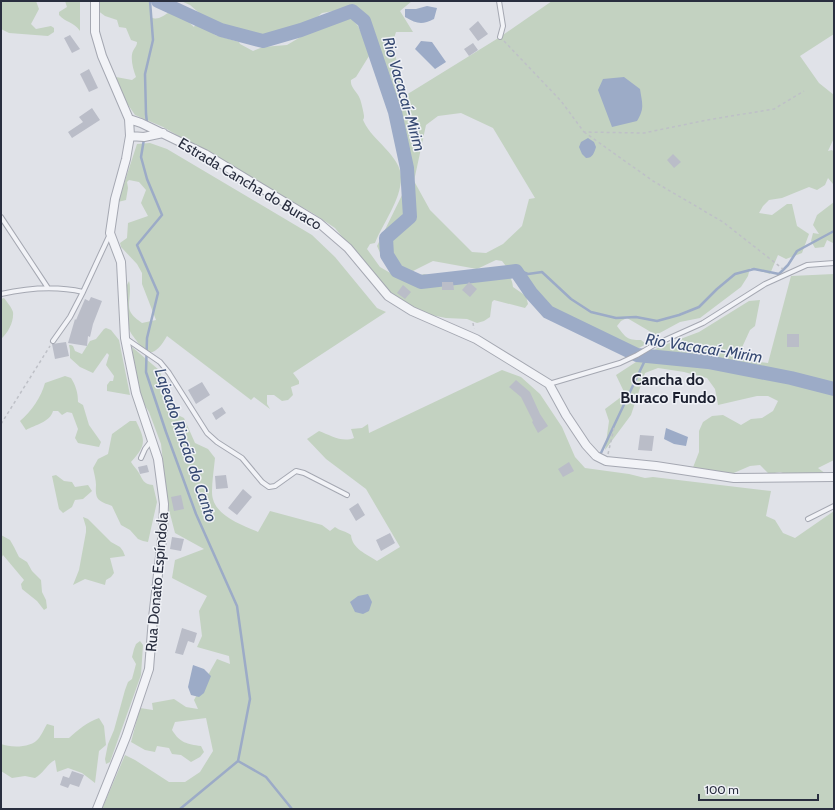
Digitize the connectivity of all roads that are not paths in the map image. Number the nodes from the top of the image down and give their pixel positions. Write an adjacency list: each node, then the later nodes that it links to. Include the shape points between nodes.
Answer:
1 (95, 1): 4 (street, Rua Donato Espíndola, via 95,32 102,56)
2 (499, 1): 3 (lane, via 503,26)
3 (500, 37)
4 (129, 119): 5 (street, Estrada Cancha do Buraco); 6 (street, Rua Donato Espíndola)
5 (163, 133): 6 (street, via 144,137); 15 (street, Estrada Cancha do Buraco, via 205,154 319,223 348,248 388,296 412,311 476,339)
6 (130, 136): 8 (street, Rua Donato Espíndola)
7 (1, 217): 10 (lane)
8 (110, 233): 11 (lane); 13 (street, Rua Donato Espíndola, via 121,262)
9 (834, 263): 15 (lane, via 807,265 766,284 703,322 620,363)
10 (48, 288): 11 (lane); 12 (lane)
11 (83, 292): 14 (lane, via 70,318)
12 (1, 294)
13 (125, 338): 16 (street, Rua Donato Espíndola, via 136,392); 19 (lane, via 160,362 207,433 242,458 269,487 275,486 296,471)
14 (53, 341)
15 (550, 384): 18 (street, via 586,445 606,462 656,466 734,478)
16 (152, 440): 17 (lane, via 144,449); 22 (street, Rua Donato Espíndola, via 158,459 164,504 149,669 126,737)
17 (141, 458)
18 (834, 477)
19 (347, 495)
20 (834, 506): 21 (lane)
21 (808, 519)
22 (96, 809)

